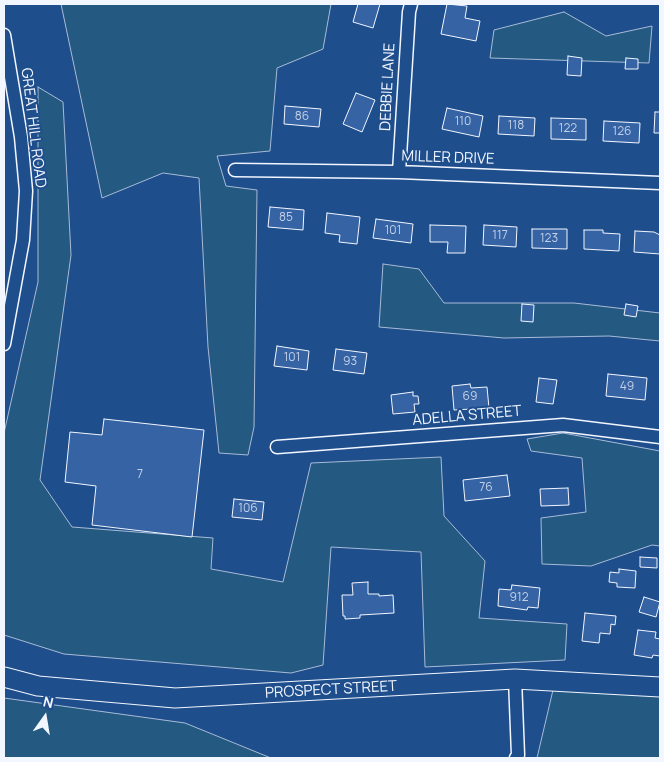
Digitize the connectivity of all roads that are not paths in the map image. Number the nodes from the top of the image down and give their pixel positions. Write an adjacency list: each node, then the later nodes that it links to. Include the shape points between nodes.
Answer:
1 (411, 4): 4 (street, DEBBIE LANE)
2 (4, 35): 6 (street, GREAT HILL ROAD, via 26,191 23,240)
3 (235, 170): 4 (street, MILLER DRIVE)
4 (399, 172): 5 (street, MILLER DRIVE)
5 (660, 183)
6 (4, 344)
7 (660, 437): 8 (street, ADELLA STREET, via 563,425)
8 (276, 447)
9 (4, 677): 10 (main road, PROSPECT STREET, via 38,686 175,698)
10 (515, 679): 11 (main road, PROSPECT STREET); 12 (street)
11 (660, 687)
12 (516, 758)

